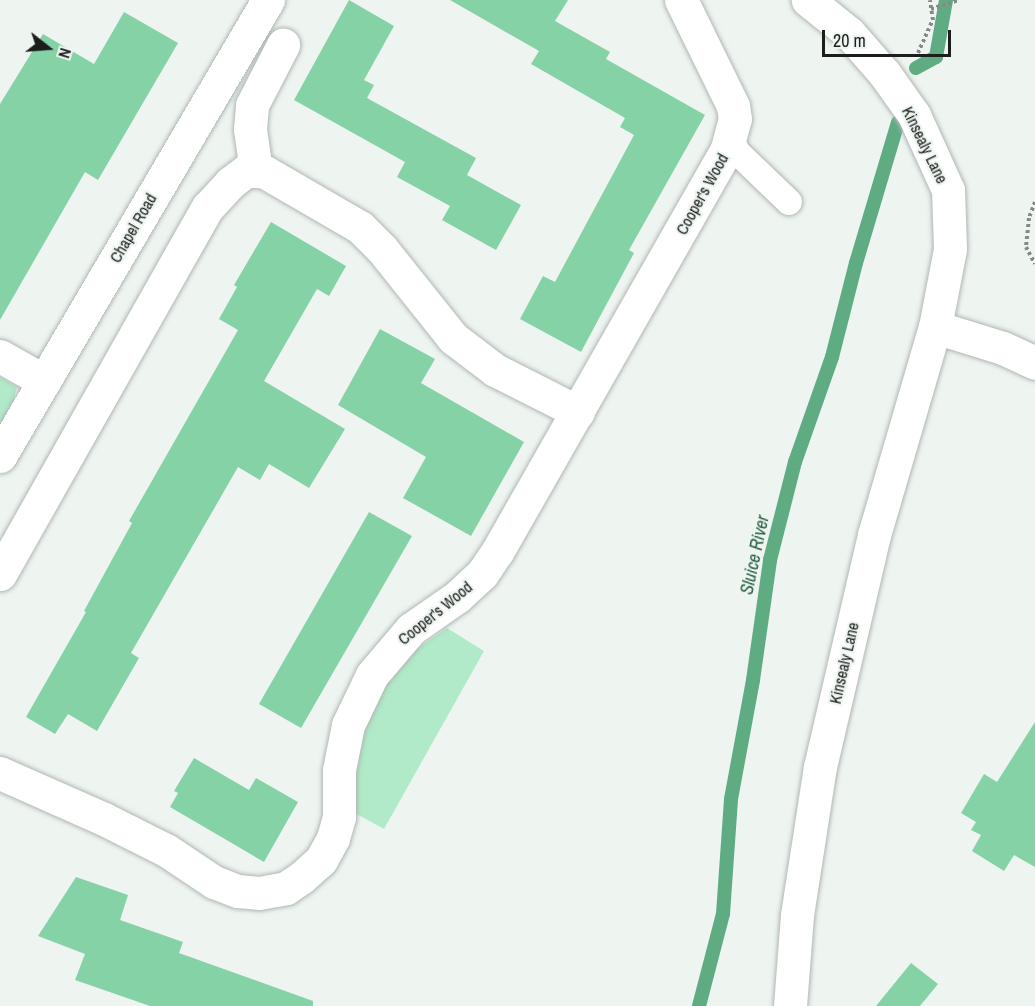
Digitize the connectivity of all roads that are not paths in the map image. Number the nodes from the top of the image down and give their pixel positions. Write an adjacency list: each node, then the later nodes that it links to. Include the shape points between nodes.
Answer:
1 (268, 0): 11 (street, Chapel Road)
2 (681, 0): 5 (street, Cooper's Wood, via 733,106)
3 (808, 0): 8 (street, Kinsealy Lane, via 849,33 889,80 914,115 948,190 950,249)
4 (283, 45): 6 (street, via 252,105 250,129)
5 (731, 140): 7 (lane, via 737,152); 12 (street, Cooper's Wood)
6 (256, 171): 12 (street, via 292,186 360,227 453,338 495,370); 14 (street, via 248,170 230,183 208,207)
7 (789, 202)
8 (935, 327): 10 (street, via 1003,348); 16 (street, Kinsealy Lane, via 874,535 819,767 797,915)
9 (0, 356): 11 (street)
10 (1035, 363)
11 (44, 381): 13 (street, Chapel Road)
12 (578, 412): 15 (street, Cooper's Wood, via 482,574 411,629 372,675 348,725 339,770 339,818 333,838 321,860 302,879 286,888 260,893 238,891 214,882 166,850 104,819)
13 (0, 456)
14 (0, 574)
15 (0, 772)
16 (790, 1006)

